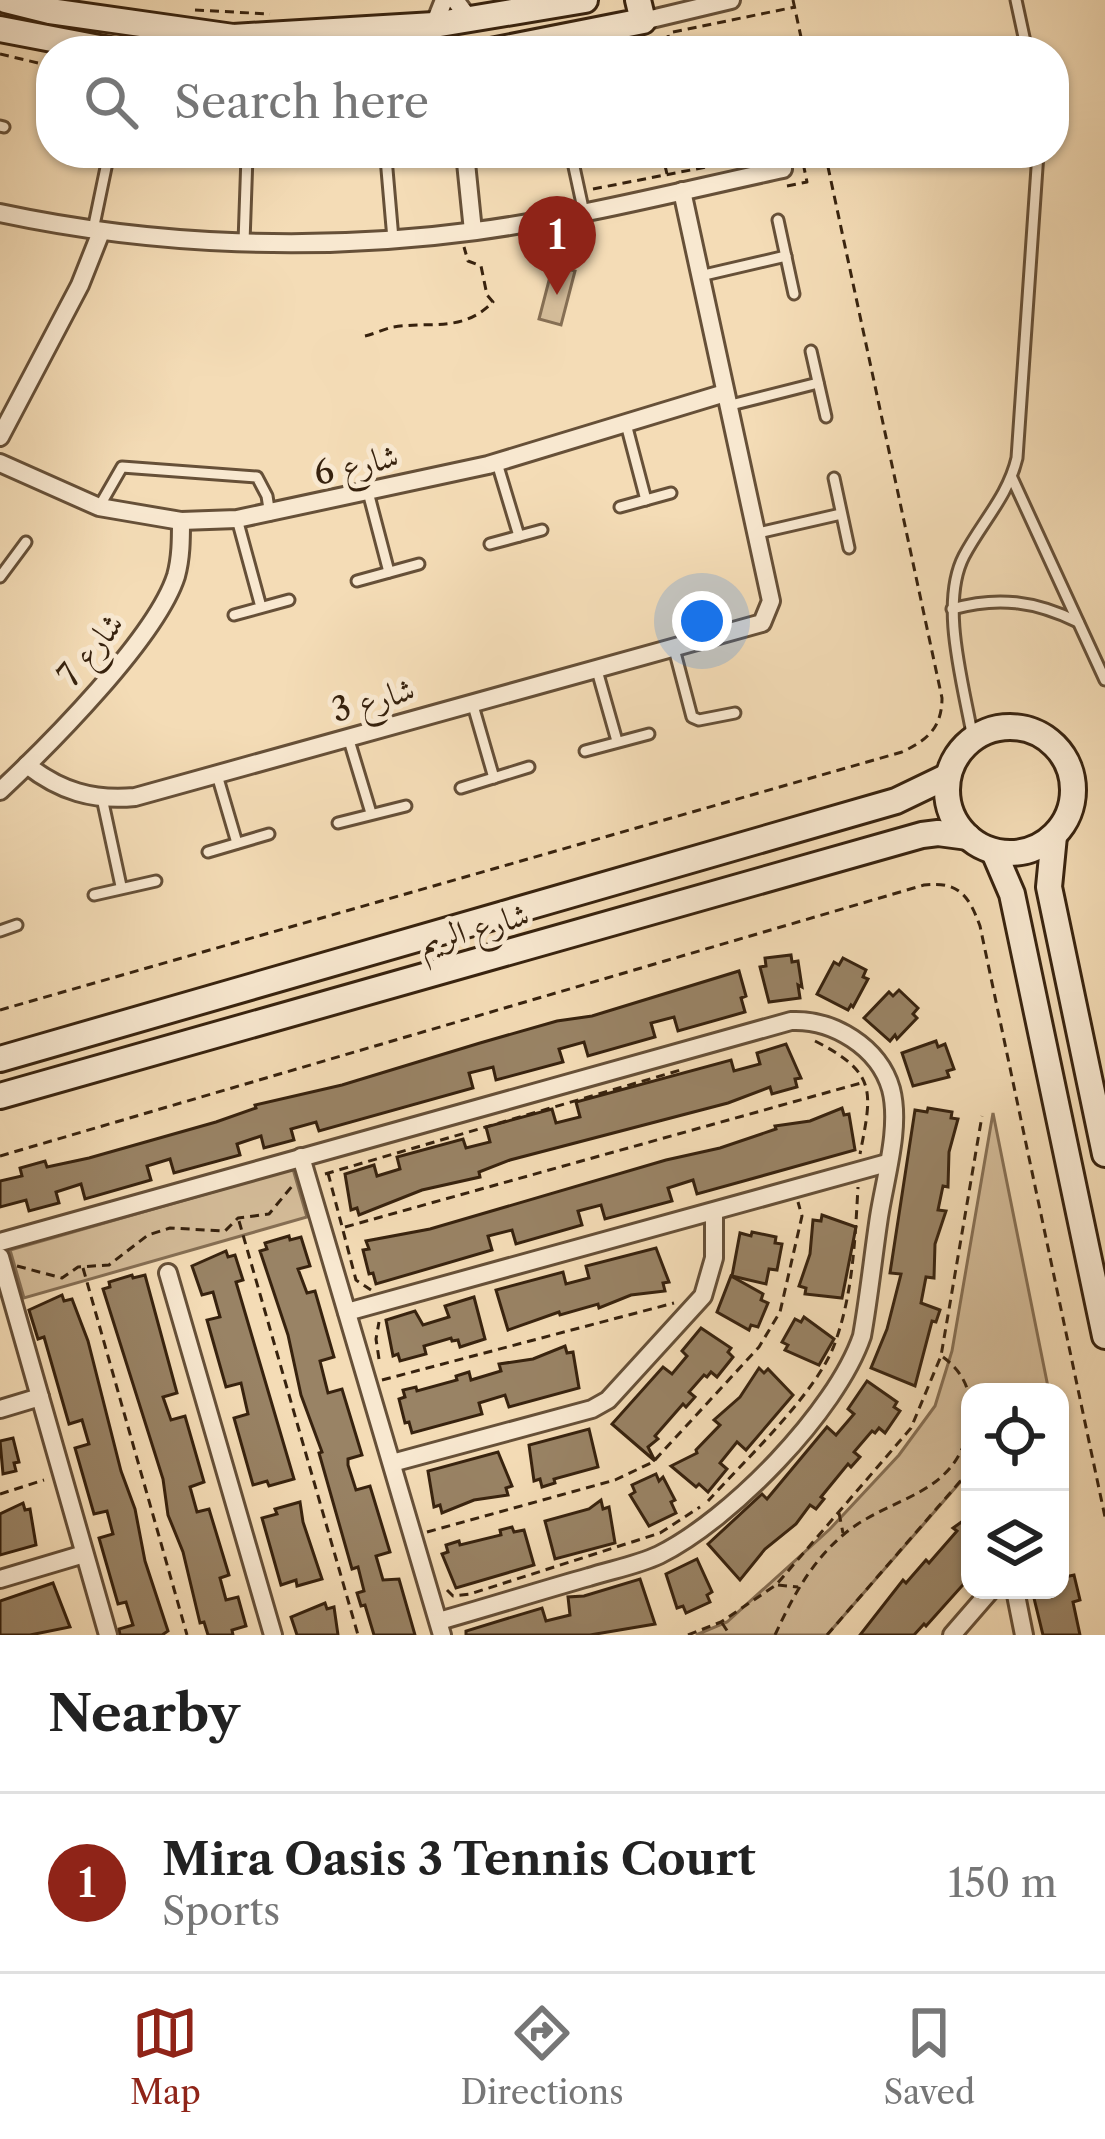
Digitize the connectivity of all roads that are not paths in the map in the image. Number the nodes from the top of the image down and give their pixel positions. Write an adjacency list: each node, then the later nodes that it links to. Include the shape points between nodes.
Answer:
1 (6, 0): 8 (street)
2 (444, 0): 9 (street)
3 (731, 0): 7 (street)
4 (1016, 0): 18 (lane)
5 (578, 2): 6 (street); 11 (street)
6 (463, 10): 9 (street)
7 (641, 11): 11 (street)
8 (126, 22): 14 (street); 15 (street)
9 (434, 25): 16 (street)
10 (0, 29): 19 (street)
11 (579, 35): 17 (street)
12 (42, 36): 13 (street)
13 (78, 36)
14 (122, 36)
15 (219, 36)
16 (263, 36)
17 (574, 36)
18 (1024, 36)
19 (36, 38)
20 (107, 168): 31 (lane)
21 (247, 168): 34 (lane)
22 (387, 168): 33 (lane)
23 (465, 168): 32 (street)
24 (575, 168): 29 (lane)
25 (1037, 168): 47 (lane)
26 (783, 169): 27 (street)
27 (682, 191): 29 (street); 36 (street)
28 (0, 213): 31 (street)
29 (584, 213): 32 (street)
30 (778, 220): 35 (lane)
31 (97, 231): 34 (street); 43 (street, via 80,285)
32 (467, 232): 33 (street)
33 (393, 239): 34 (street)
34 (244, 242)
35 (786, 256): 36 (lane); 37 (lane)
36 (700, 276): 40 (street)
37 (794, 294)
38 (812, 351): 39 (lane)
39 (818, 383): 40 (lane); 41 (lane)
40 (726, 400): 42 (street, شارع 6); 58 (street)
41 (826, 417)
42 (626, 424): 45 (street, شارع 6); 50 (lane)
43 (0, 437)
44 (0, 463): 51 (street, شارع 6)
45 (496, 463): 48 (street, شارع 6); 59 (lane)
46 (834, 478): 54 (lane)
47 (1012, 478): 69 (lane, via 959,568); 71 (lane)
48 (368, 492): 53 (street, شارع 6); 65 (lane)
49 (671, 494): 50 (lane)
50 (646, 500): 52 (lane)
51 (99, 506): 53 (lane, via 122,467 257,477); 56 (street, شارع 6)
52 (620, 507)
53 (270, 514): 55 (street, شارع 6)
54 (841, 514): 58 (lane); 62 (lane)
55 (237, 519): 56 (street, شارع 6); 68 (lane)
56 (181, 521): 82 (street, شارع 7, via 176,577 161,606)
57 (542, 530): 59 (lane)
58 (754, 534): 72 (street, شارع 3, via 766,590 757,612 739,627)
59 (519, 536): 61 (lane)
60 (26, 542): 64 (lane)
61 (490, 544)
62 (849, 548)
63 (418, 564): 65 (lane)
64 (2, 570)
65 (389, 572): 66 (lane)
66 (357, 580)
67 (289, 599): 68 (lane)
68 (261, 607): 70 (lane)
69 (952, 609): 71 (lane, via 1016,601); 79 (lane)
70 (234, 615)
71 (1078, 622): 74 (lane)
72 (674, 645): 73 (street, شارع 3); 76 (lane, via 692,717)
73 (596, 667): 75 (street, شارع 3); 80 (lane)
74 (1105, 680)
75 (472, 702): 78 (street, شارع 3); 86 (lane)
76 (735, 712)
77 (649, 734): 80 (lane)
78 (348, 737): 84 (street, شارع 3); 91 (lane)
79 (973, 739): 85 (street); 94 (street, via 1009,727 1029,730 1063,754 1074,795)
80 (617, 742): 81 (lane)
81 (585, 751)
82 (27, 765): 88 (street, شارع 7); 89 (street, شارع 3, via 54,784)
83 (529, 767): 86 (lane)
84 (218, 775): 89 (street, شارع 3); 96 (lane)
85 (948, 776): 95 (street, via 950,809); 104 (street, شارع الريم, via 876,807)
86 (494, 778): 87 (lane)
87 (461, 788)
88 (0, 791)
89 (102, 798): 100 (lane)
90 (406, 806): 91 (lane)
91 (371, 813): 92 (lane)
92 (338, 823)
93 (269, 834): 96 (lane)
94 (1054, 836): 98 (street, via 1025,852); 106 (street, via 1049,887)
95 (968, 837): 98 (street); 105 (street, شارع الريم, via 922,835)
96 (237, 843): 97 (lane)
97 (208, 852)
98 (994, 852): 114 (street, via 1012,894)
99 (156, 881): 100 (lane)
100 (121, 886): 101 (lane)
101 (94, 895)
102 (17, 926): 103 (lane)
103 (0, 931)
104 (0, 1059)
105 (0, 1096)
106 (1105, 1154)
107 (301, 1157): 108 (street, via 802,1020 841,1033 881,1064 894,1105); 110 (street); 113 (street)
108 (887, 1163): 109 (street); 122 (street, via 856,1356 772,1464 717,1516 656,1557)
109 (714, 1213): 113 (street); 117 (street, via 703,1296 608,1400)
110 (0, 1242)
111 (2, 1263): 115 (street)
112 (168, 1274): 124 (street)
113 (347, 1312): 117 (street)
114 (1105, 1336)
115 (40, 1397): 116 (street); 118 (street)
116 (0, 1409)
117 (392, 1463): 122 (street)
118 (84, 1554): 119 (street); 123 (street)
119 (0, 1579)
120 (983, 1599): 125 (street)
121 (1017, 1599): 126 (street)
122 (440, 1628)
123 (108, 1635)
124 (273, 1635)
125 (952, 1635)
126 (1024, 1635)

